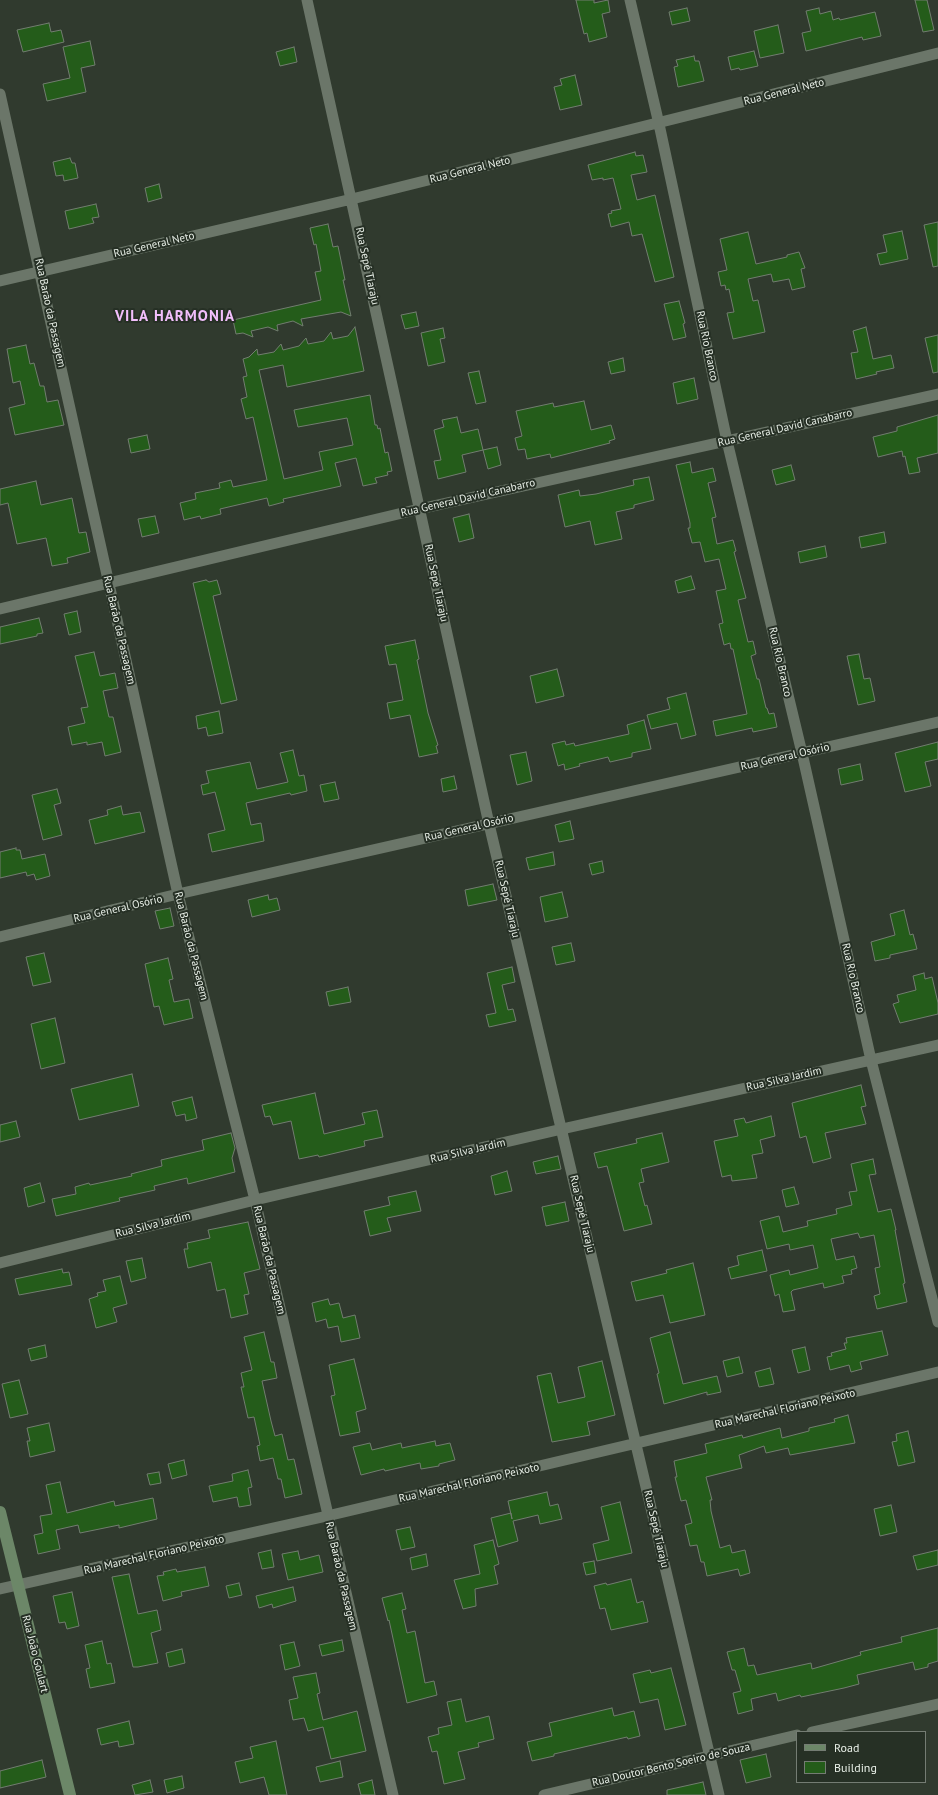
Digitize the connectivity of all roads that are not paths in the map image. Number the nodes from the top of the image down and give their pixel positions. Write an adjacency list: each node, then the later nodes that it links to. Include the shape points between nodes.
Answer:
1 (307, 0): 6 (street, Rua Sepé Tiaraju)
2 (630, 0): 5 (street, Rua Rio Branco)
3 (938, 53): 5 (street, Rua General Neto)
4 (0, 94): 7 (street, Rua Barão da Passagem)
5 (659, 124): 6 (street, Rua General Neto); 10 (street, Rua Rio Branco)
6 (352, 199): 7 (street, Rua General Neto); 11 (street, Rua Sepé Tiaraju)
7 (41, 271): 8 (street, Rua General Neto); 12 (street, Rua Barão da Passagem)
8 (0, 281)
9 (938, 394): 10 (street, Rua General David Canabarro)
10 (727, 441): 11 (street, Rua General David Canabarro); 15 (street, Rua Rio Branco)
11 (420, 509): 12 (street, Rua General David Canabarro); 16 (street, Rua Sepé Tiaraju)
12 (108, 584): 13 (street, Rua General David Canabarro); 17 (street, Rua Barão da Passagem)
13 (0, 609)
14 (938, 722): 15 (street, Rua General Osório)
15 (802, 753): 16 (street, Rua General Osório); 20 (street, Rua Rio Branco)
16 (489, 824): 17 (street, Rua General Osório); 21 (street, Rua Sepé Tiaraju)
17 (178, 894): 18 (street, Rua General Osório); 22 (street, Rua Barão da Passagem)
18 (0, 937)
19 (938, 1045): 20 (street, Rua Silva Jardim)
20 (871, 1060): 21 (street, Rua Silva Jardim); 24 (street, Rua Rio Branco)
21 (562, 1129): 22 (street, Rua Silva Jardim); 26 (street, Rua Sepé Tiaraju)
22 (255, 1200): 23 (street, Rua Silva Jardim); 28 (street, Rua Barão da Passagem)
23 (0, 1263)
24 (938, 1322)
25 (938, 1372): 26 (street, Rua Marechal Floriano Peixoto)
26 (636, 1444): 28 (street, Rua Marechal Floriano Peixoto); 34 (street, Rua Sepé Tiaraju)
27 (0, 1512): 29 (street, Rua João Goulart)
28 (327, 1516): 29 (street, Rua Marechal Floriano Peixoto); 36 (street, Rua Barão da Passagem)
29 (18, 1585): 30 (street, Rua Marechal Floriano Peixoto); 35 (street, Rua João Goulart)
30 (0, 1590)
31 (938, 1704): 32 (street)
32 (816, 1731)
33 (796, 1735): 34 (street, Rua Doutor Bento Soeiro de Souza)
34 (710, 1755): 37 (street, Rua Doutor Bento Soeiro de Souza); 38 (street, Rua Sepé Tiaraju)
35 (70, 1795)
36 (393, 1795)
37 (544, 1795)
38 (719, 1795)

